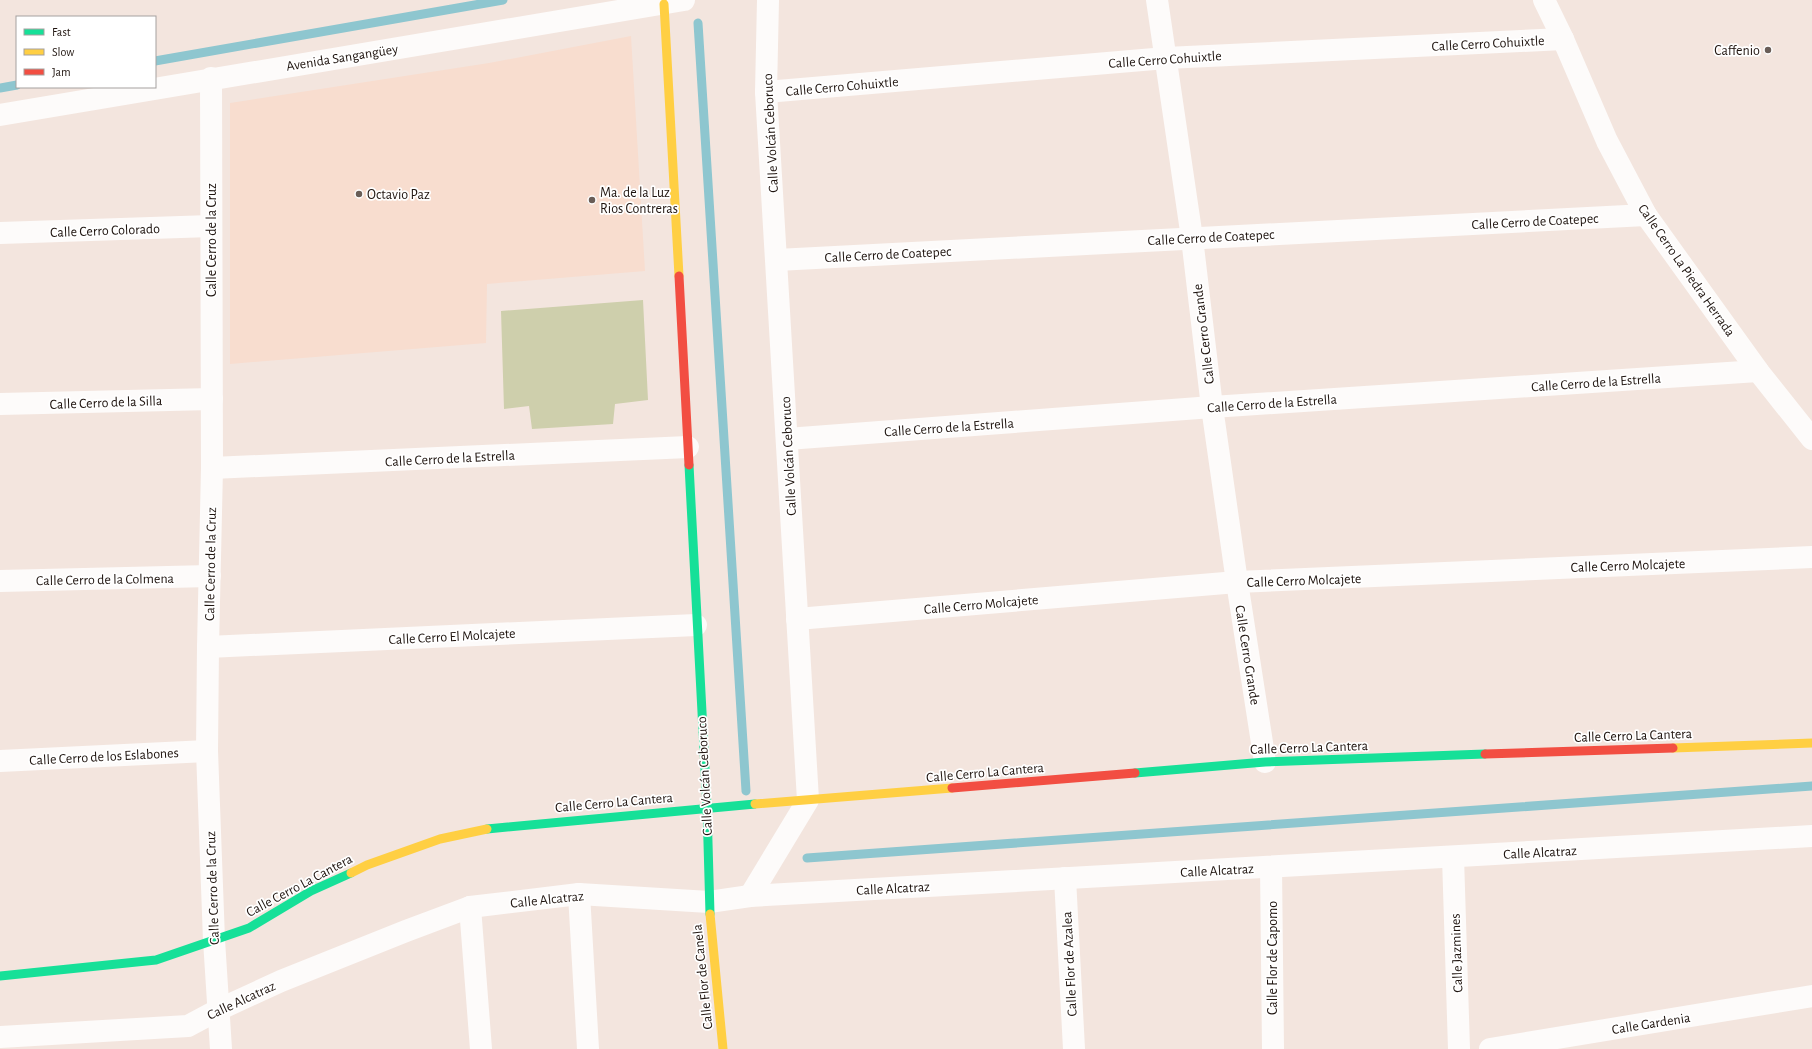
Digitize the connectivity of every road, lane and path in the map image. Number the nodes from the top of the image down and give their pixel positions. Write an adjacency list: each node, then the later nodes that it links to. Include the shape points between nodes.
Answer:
1 (768, 0): 10 (street, Calle Volcán Ceboruco)
2 (1157, 0): 6 (street, Calle Cerro Grande)
3 (1544, 0): 5 (street, Calle Cerro La Piedra Herrada)
4 (674, 2): 7 (street, Avenida Sangangüey); 23 (street, Calle Volcán Ceboruco)
5 (1563, 39): 6 (street, Calle Cerro Cohuixtle); 12 (street, Calle Cerro La Piedra Herrada, via 1607,141)
6 (1166, 58): 10 (street, Calle Cerro Cohuixtle); 15 (street, Calle Cerro Grande)
7 (211, 78): 9 (street, Avenida Sangangüey); 13 (street, Calle Cerro de la Cruz)
8 (154, 88): 11 (street, Avenida Sangangüey)
9 (156, 88)
10 (766, 92): 16 (street, Calle Volcán Ceboruco)
11 (0, 115)
12 (1646, 215): 15 (street, Calle Cerro de Coatepec); 17 (street, Calle Cerro La Piedra Herrada)
13 (211, 226): 14 (street, Calle Cerro Colorado); 18 (street, Calle Cerro de la Cruz)
14 (0, 233)
15 (1192, 238): 16 (street, Calle Cerro de Coatepec); 20 (street, Calle Cerro Grande)
16 (777, 260): 21 (street, Calle Volcán Ceboruco)
17 (1758, 371): 20 (street, Calle Cerro de la Estrella); 22 (street, Calle Cerro La Piedra Herrada)
18 (212, 399): 19 (street, Calle Cerro de la Silla); 24 (street, Calle Cerro de la Cruz)
19 (0, 404)
20 (1212, 407): 21 (street, Calle Cerro de la Estrella); 28 (street, Calle Cerro Grande)
21 (787, 439): 29 (street, Calle Volcán Ceboruco)
22 (1812, 439)
23 (688, 447): 24 (street, Calle Cerro de la Estrella); 30 (street, Calle Volcán Ceboruco)
24 (212, 468): 26 (street, Calle Cerro de la Cruz)
25 (1812, 557): 28 (street, Calle Cerro Molcajete)
26 (210, 576): 27 (street, Calle Cerro de la Colmena); 31 (street, Calle Cerro de la Cruz)
27 (0, 581)
28 (1237, 582): 29 (street, Calle Cerro Molcajete); 35 (street, Calle Cerro Grande)
29 (797, 619): 36 (street, Calle Volcán Ceboruco)
30 (696, 624): 31 (street, Calle Cerro El Molcajete); 37 (street, Calle Volcán Ceboruco)
31 (208, 646): 33 (street, Calle Cerro de la Cruz)
32 (1812, 743): 35 (street, Calle Cerro La Cantera)
33 (208, 751): 34 (street, Calle Cerro de los Eslabones); 46 (street, Calle Cerro de la Cruz)
34 (0, 761)
35 (1265, 762): 36 (street, Calle Cerro La Cantera)
36 (808, 800): 37 (street, Calle Cerro La Cantera); 43 (street)
37 (707, 807): 44 (street, Calle Volcán Ceboruco); 46 (street, Calle Cerro La Cantera, via 498,827 440,839 367,865 311,891 249,928)
38 (1812, 836): 39 (street, Calle Alcatraz)
39 (1453, 856): 40 (street, Calle Alcatraz); 57 (street, Calle Jazmines)
40 (1271, 867): 41 (street, Calle Alcatraz); 56 (street, Calle Flor de Capomo)
41 (1065, 878): 43 (street, Calle Alcatraz); 55 (street, Calle Flor de Azalea)
42 (579, 894): 44 (street, Calle Alcatraz); 45 (street, Calle Alcatraz); 53 (street)
43 (750, 896): 44 (street, Calle Alcatraz)
44 (709, 902): 54 (street, Calle Flor de Canela)
45 (470, 908): 49 (street, Calle Alcatraz, via 289,978); 52 (street)
46 (214, 940): 47 (street, Calle Cerro La Cantera, via 156,960); 49 (street, Calle Cerro de la Cruz)
47 (0, 976)
48 (1812, 996): 58 (street, Calle Gardenia)
49 (218, 1010): 50 (street, Calle Alcatraz, via 188,1026); 51 (street, Calle Cerro de la Cruz)
50 (0, 1037)
51 (221, 1049)
52 (481, 1049)
53 (588, 1049)
54 (723, 1049)
55 (1074, 1049)
56 (1273, 1049)
57 (1459, 1049)
58 (1490, 1049)

